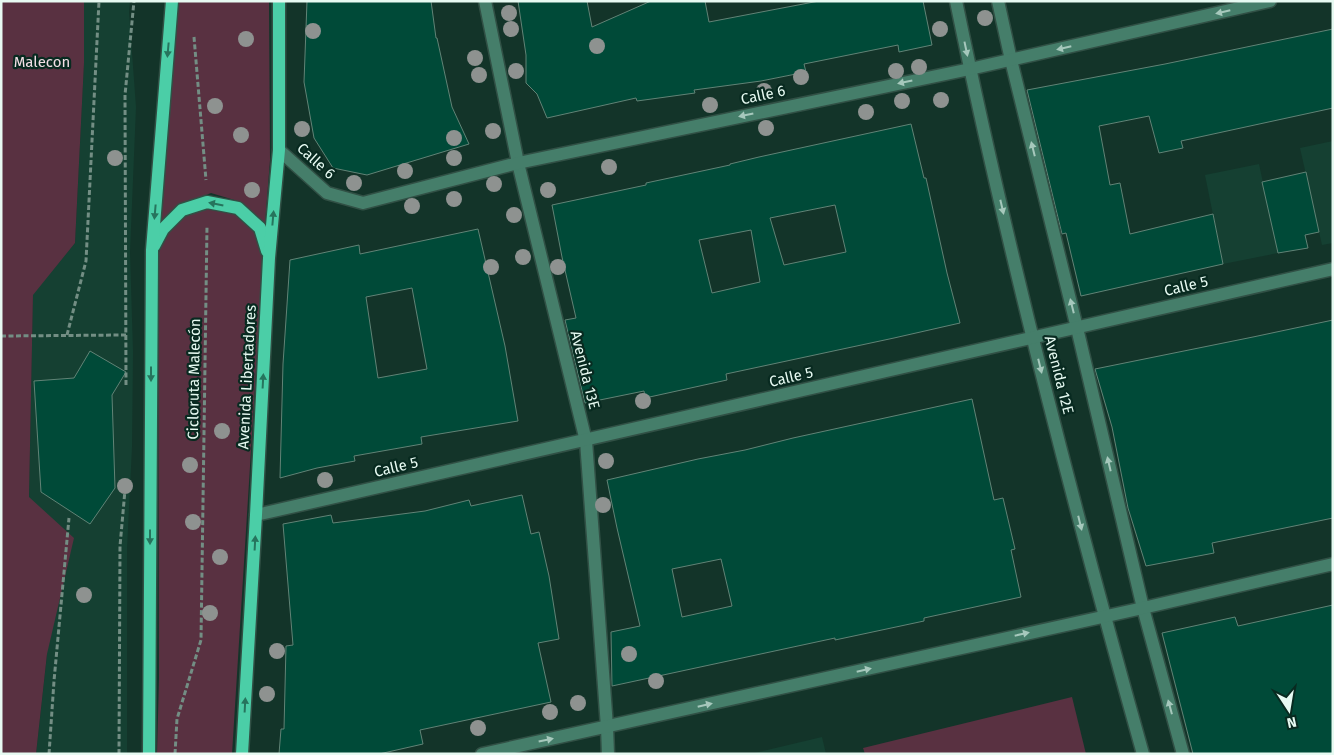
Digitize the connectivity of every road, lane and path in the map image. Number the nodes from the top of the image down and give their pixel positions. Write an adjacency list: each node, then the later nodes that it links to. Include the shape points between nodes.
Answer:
1 (99, 1): 19 (path, via 86,262)
2 (134, 1): 20 (path, via 125,95)
3 (172, 1): 15 (main road, one-way to 15)
4 (279, 1): 12 (main road, Avenida Libertadores)
5 (485, 1): 13 (street, Avenida 13E)
6 (956, 1): 11 (street, Avenida 12E, one-way to 11)
7 (998, 1): 10 (street, Avenida 12E)
8 (1270, 1): 10 (street, Calle 6, one-way to 10)
9 (193, 29): 14 (path, Cicloruta Malecón)
10 (1011, 60): 11 (street, Calle 6); 18 (street, Avenida 12E, one-way to 10)
11 (970, 69): 13 (street, Calle 6, one-way to 13); 22 (street, Avenida 12E, one-way to 22)
12 (279, 150): 13 (street, Calle 6, via 327,193 364,203); 16 (main road, Avenida Libertadores, one-way to 12)
13 (518, 163): 24 (street, Avenida 13E)
14 (208, 202): 15 (main road, via 182,210 163,229); 16 (main road, one-way to 14, via 260,228 238,208); 35 (path, Cicloruta Malecón, via 201,640 177,719)
15 (152, 250): 34 (main road, one-way to 34)
16 (269, 258): 26 (main road, Avenida Libertadores, one-way to 16)
17 (1333, 269): 18 (street, Calle 5)
18 (1077, 328): 22 (street, Calle 5); 29 (street, Avenida 12E, one-way to 18)
19 (67, 335): 20 (path); 21 (path)
20 (126, 335): 23 (path)
21 (1, 336)
22 (1032, 338): 24 (street, Calle 5); 30 (street, Avenida 12E, one-way to 30)
23 (126, 386)
24 (586, 441): 26 (street, Calle 5); 31 (street, Avenida 13E)
25 (126, 474): 33 (path, via 120,546)
26 (256, 515): 36 (main road, Avenida Libertadores, one-way to 26)
27 (69, 518): 32 (path)
28 (1333, 564): 29 (street)
29 (1143, 608): 30 (street); 40 (street, Avenida 12E, one-way to 29)
30 (1104, 616): 31 (street, one-way to 30); 39 (street, Avenida 12E)
31 (607, 727): 37 (street, one-way to 31); 38 (street, Avenida 13E)
32 (49, 754)
33 (119, 754)
34 (149, 754)
35 (174, 754)
36 (242, 754)
37 (482, 754)
38 (608, 754)
39 (1143, 754)
40 (1184, 754)

